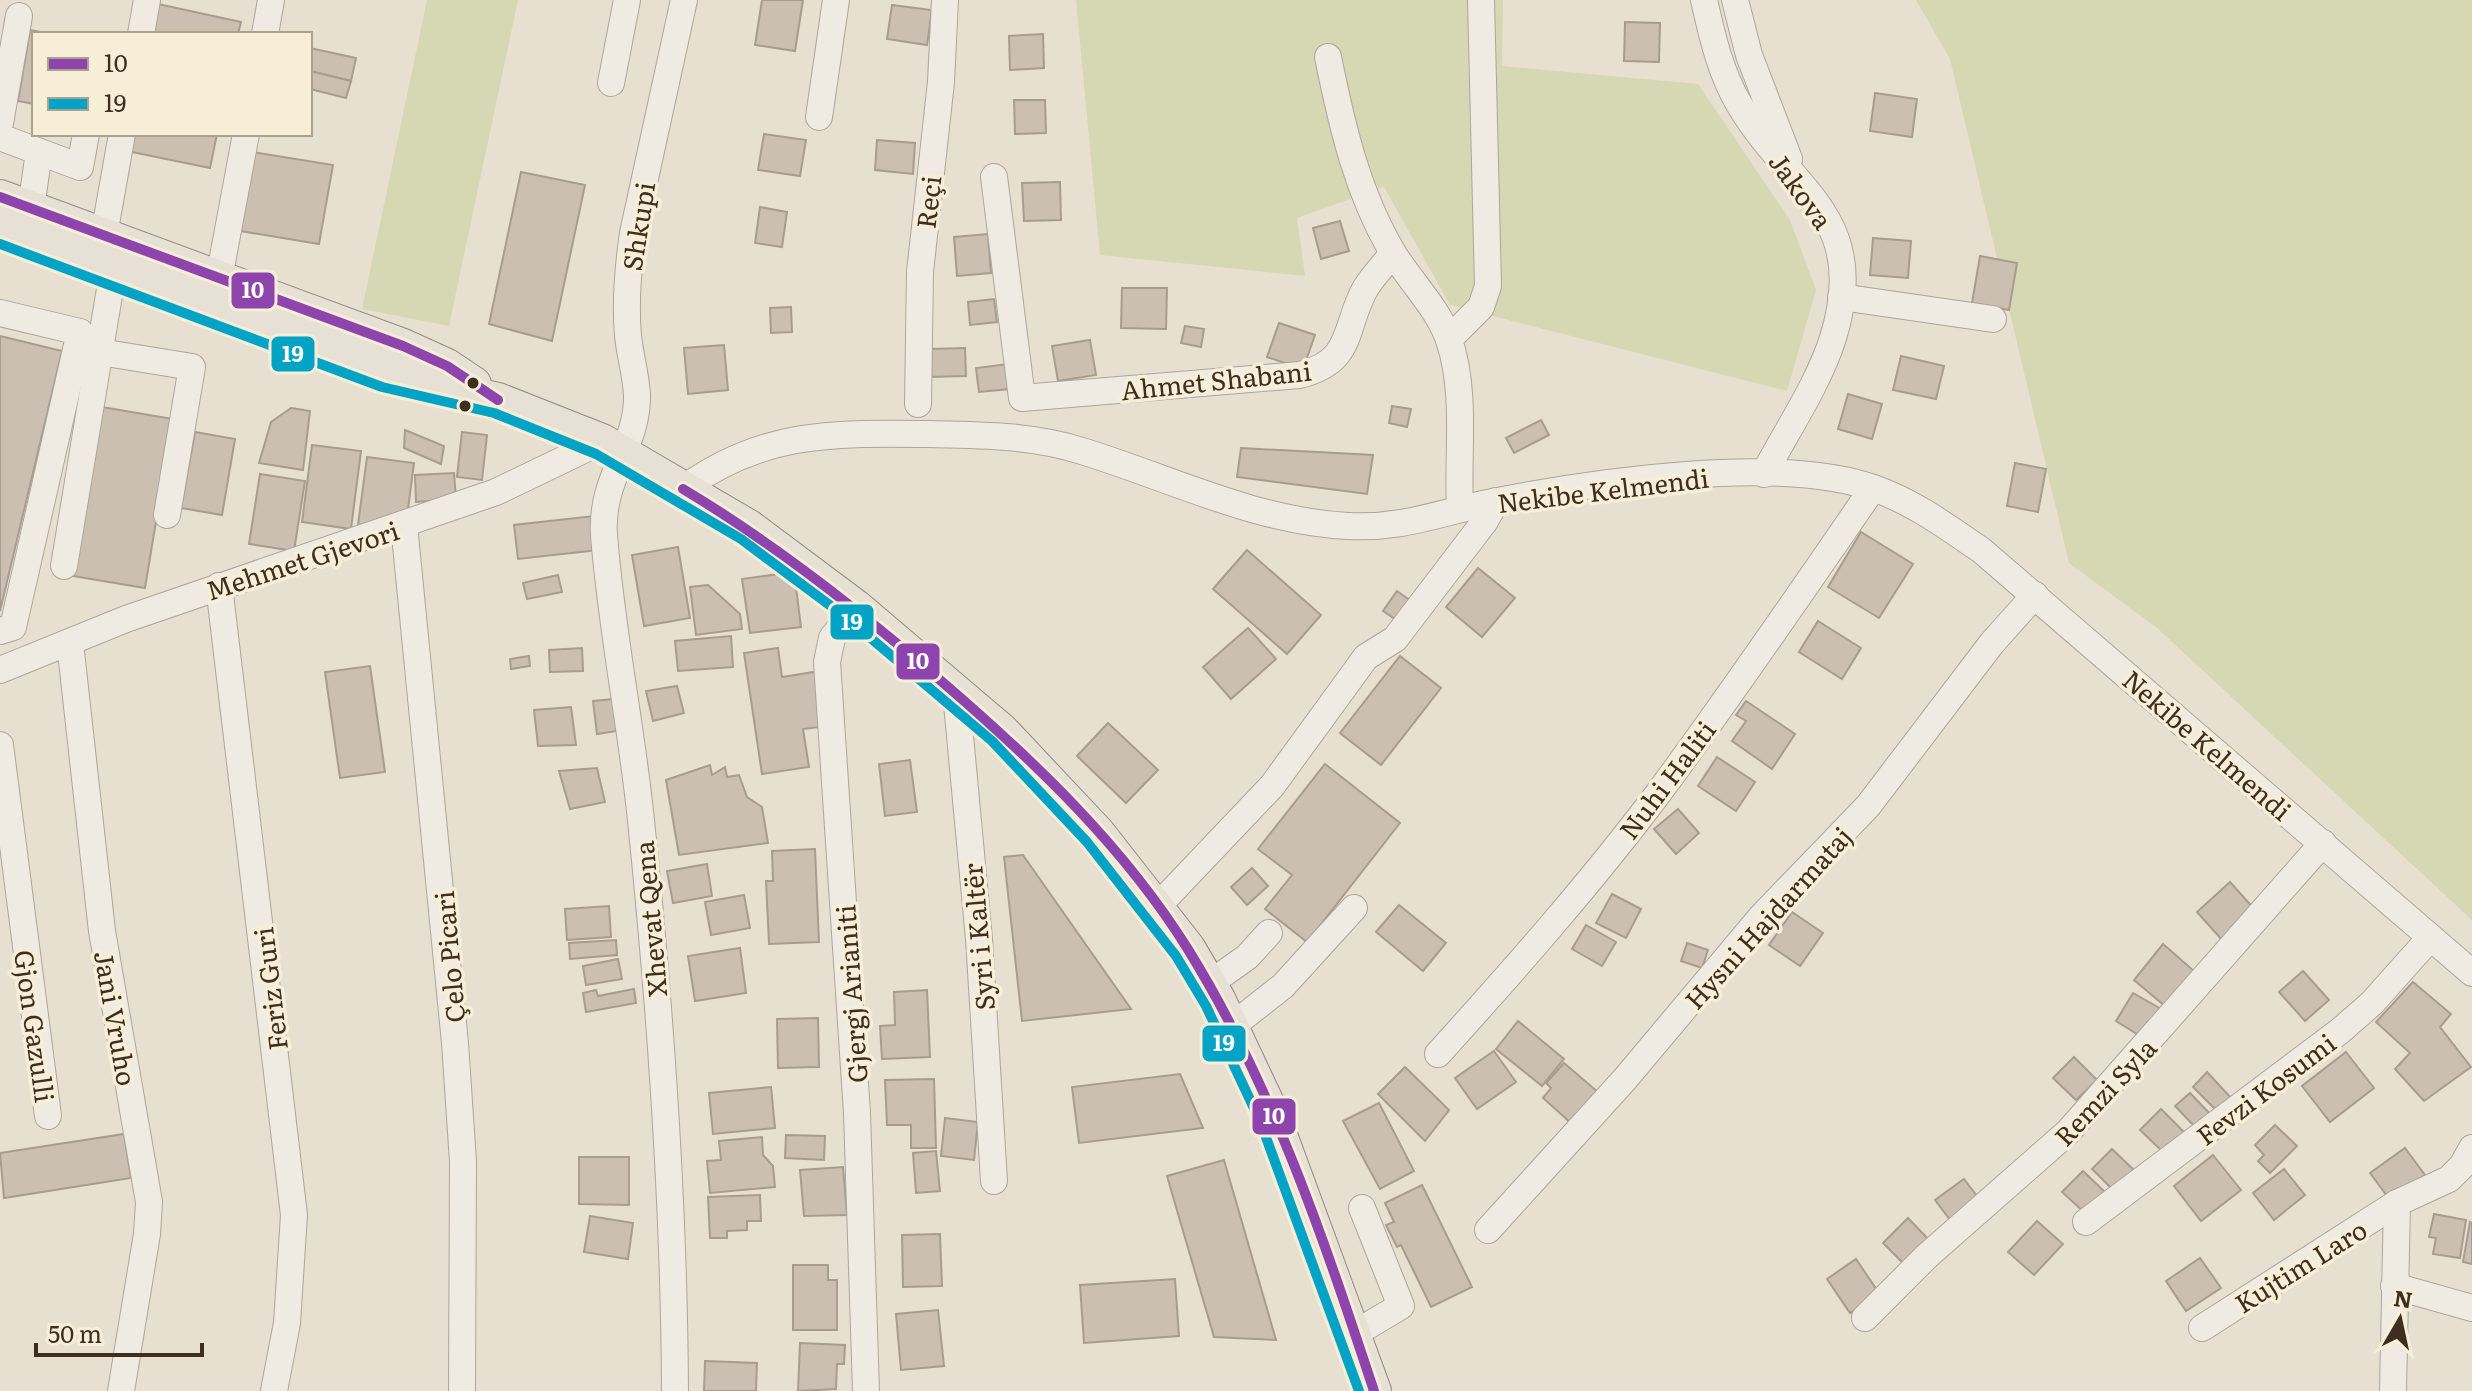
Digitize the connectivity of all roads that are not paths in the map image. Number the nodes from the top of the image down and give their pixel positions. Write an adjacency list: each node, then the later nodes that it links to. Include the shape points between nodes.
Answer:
1 (147, 0): 11 (street)
2 (271, 0): 12 (street)
3 (627, 0): 14 (street)
4 (684, 0): 37 (street, Shkupi, via 628,267 636,418)
5 (836, 0): 15 (street)
6 (945, 0): 36 (street, Reçi, via 920,272)
7 (1481, 0): 33 (street, via 1488,286 1481,307)
8 (1704, 0): 22 (street, Jakova, via 1724,72 1739,104)
9 (1735, 0): 22 (street, via 1749,55)
10 (19, 16): 16 (street)
11 (141, 32)
12 (265, 32)
13 (1328, 57): 27 (street, via 1345,140 1367,204)
14 (611, 83)
15 (819, 117)
16 (0, 123)
17 (86, 136): 21 (street, via 80,167)
18 (122, 136): 26 (street)
19 (246, 136): 29 (street)
20 (0, 137): 21 (street)
21 (39, 152): 24 (street)
22 (1793, 172): 30 (street, Jakova, via 1834,231 1843,259)
23 (994, 177): 27 (street, Ahmet Shabani, via 1022,398 1319,370 1335,360 1365,290)
24 (16, 203): 26 (main road)
25 (0, 229): 28 (main road)
26 (104, 235): 29 (main road)
27 (1393, 254): 33 (street)
28 (113, 271): 34 (street); 35 (main road, via 387,374)
29 (219, 278): 35 (main road, via 403,346 447,366)
30 (1841, 297): 32 (street); 38 (street, Jakova, via 1820,369)
31 (0, 313): 49 (street, via 80,332 13,627)
32 (1993, 319)
33 (1449, 339): 42 (street, via 1460,402)
34 (100, 352): 43 (street, via 192,367); 45 (street)
35 (498, 400): 37 (main road)
36 (918, 404)
37 (613, 448): 40 (main road); 44 (street, Mehmet Gjevori); 78 (street, Xhevat Qena, via 604,533 640,810 657,998)
38 (1764, 474): 39 (street, Nekibe Kelmendi, via 1806,475); 41 (street, Nekibe Kelmendi, via 1664,477)
39 (1873, 488): 47 (street, Nekibe Kelmendi, via 1939,521); 62 (street, Nuhi Haliti, via 1656,796)
40 (683, 489): 42 (street, Nekibe Kelmendi, via 716,465 793,440 846,433 984,434 1077,449 1303,523 1394,527); 48 (main road, via 749,527)
41 (1496, 501): 42 (street, Nekibe Kelmendi); 55 (street, via 1395,639 1366,657 1272,786)
42 (1460, 509)
43 (167, 515)
44 (404, 525): 46 (street, Mehmet Gjevori); 77 (street, Çelo Picari, via 459,1103)
45 (64, 566)
46 (219, 586): 50 (street, Mehmet Gjevori); 76 (street, Feriz Guri, via 294,1215 287,1323)
47 (2035, 595): 54 (street, Nekibe Kelmendi); 69 (street, Hysni Hajdarmataj, via 1868,806 1761,917)
48 (856, 607): 52 (main road); 79 (street, Gjergj Arianiti, via 832,638 827,662 857,1113)
49 (0, 631)
50 (70, 643): 51 (street, Mehmet Gjevori); 75 (street, Jani Vruho, via 102,931 149,1202)
51 (0, 670)
52 (956, 693): 55 (main road, via 1002,731 1056,788); 65 (street, Syri i Kaltër)
53 (0, 745): 63 (street, Gjon Gazulli)
54 (2323, 843): 58 (street, Nekibe Kelmendi); 72 (street, Remzi Syla, via 2068,1132)
55 (1157, 907): 60 (main road)
56 (1354, 908): 61 (street, via 1283,986)
57 (1269, 933): 60 (street, via 1247,957)
58 (2430, 938): 59 (street, Nekibe Kelmendi); 68 (street, Fevzi Kosumi, via 2340,1031)
59 (2472, 973)
60 (1209, 984): 61 (main road)
61 (1232, 1026): 74 (main road, via 1273,1116)
62 (1438, 1054)
63 (48, 1116)
64 (2472, 1148): 66 (street, Kujtim Laro, via 2449,1179)
65 (994, 1181)
66 (2397, 1203): 70 (street); 73 (street, Kujtim Laro)
67 (1362, 1208): 74 (street, via 1401,1306)
68 (2086, 1222)
69 (1488, 1230)
70 (2394, 1286): 71 (street); 81 (street)
71 (2472, 1308)
72 (1865, 1318)
73 (2202, 1328)
74 (1354, 1334): 80 (main road)
75 (121, 1391)
76 (274, 1391)
77 (462, 1391)
78 (675, 1391)
79 (866, 1391)
80 (1374, 1391)
81 (2393, 1391)

